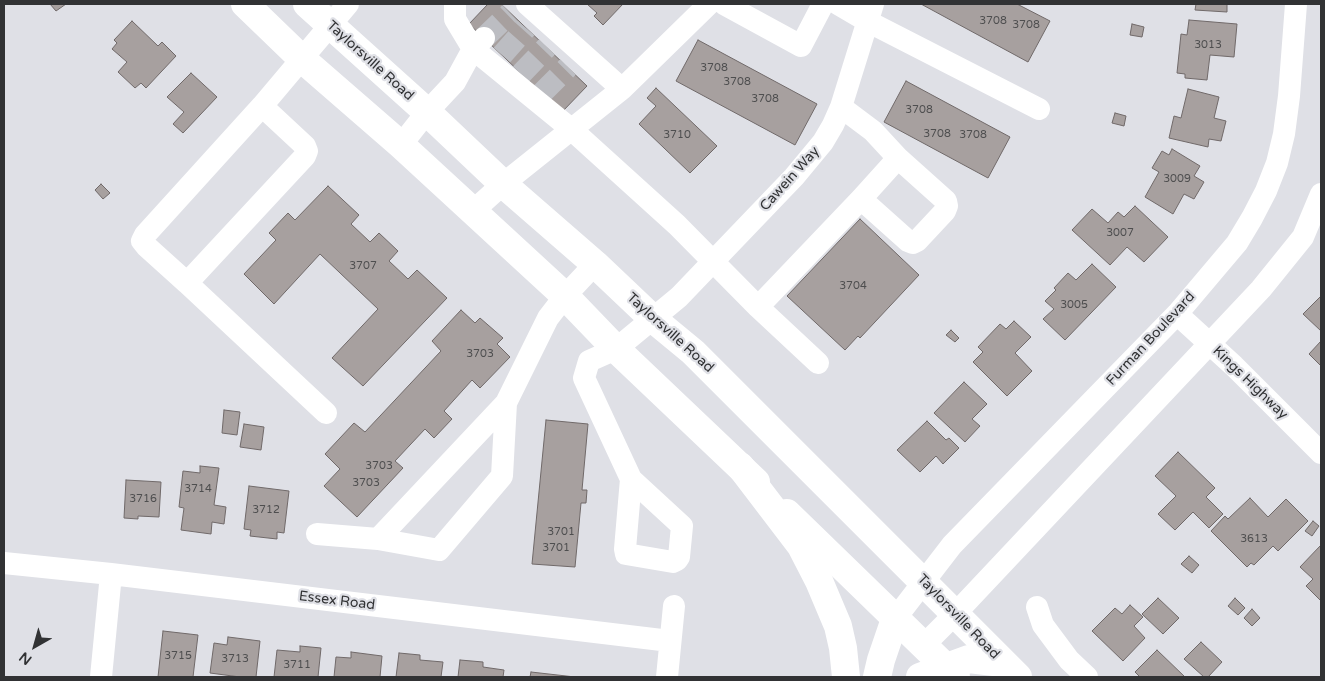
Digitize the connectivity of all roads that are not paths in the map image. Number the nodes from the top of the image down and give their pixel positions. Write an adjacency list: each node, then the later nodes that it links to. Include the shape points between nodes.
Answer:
1 (245, 4): 14 (main road)
2 (306, 4): 12 (main road, Taylorsville Road)
3 (348, 4): 12 (street)
4 (455, 4): 13 (street, via 455,19)
5 (709, 4): 15 (street)
6 (724, 4): 7 (street, via 802,46)
7 (823, 4)
8 (838, 4): 10 (street)
9 (1296, 4): 32 (street, Furman Boulevard, via 1289,96 1277,163 1266,191 1237,244)
10 (870, 12): 17 (street, Cawein Way); 18 (street)
11 (524, 13): 15 (street, via 574,60)
12 (330, 25): 14 (street); 19 (main road, Taylorsville Road)
13 (479, 44): 19 (street, via 456,82); 20 (street)
14 (302, 59): 16 (street); 21 (main road)
15 (622, 89): 20 (street)
16 (262, 106): 29 (street, via 142,241); 29 (street, via 306,146 305,156)
17 (841, 107): 22 (street, via 872,131); 27 (street, Cawein Way, via 823,142)
18 (1039, 109)
19 (427, 112): 21 (street); 23 (main road, Taylorsville Road)
20 (572, 129): 23 (street); 27 (street)
21 (401, 145): 26 (main road)
22 (898, 158): 25 (street); 25 (street, via 946,201 945,211 913,243)
23 (503, 184): 26 (street); 28 (main road, Taylorsville Road)
24 (1321, 194): 34 (street, via 1303,237)
25 (862, 199): 31 (street)
26 (472, 212): 30 (main road)
27 (713, 262): 31 (street); 33 (street, Cawein Way)
28 (596, 264): 30 (street); 33 (main road, Taylorsville Road)
29 (187, 283): 38 (street)
30 (565, 296): 35 (main road); 37 (street, via 548,318)
31 (758, 307): 36 (street)
32 (1177, 314): 34 (street, Kings Highway); 46 (street, Furman Boulevard, via 952,545)
33 (653, 319): 35 (street, Cawein Way); 46 (main road, Taylorsville Road, via 693,352)
34 (1210, 344): 39 (street, Kings Highway); 49 (street)
35 (616, 349): 40 (main road); 41 (street, Cawein Way, via 589,361 584,378)
36 (818, 363)
37 (506, 403): 43 (street); 43 (street, via 502,476 439,550)
38 (326, 413)
39 (1321, 454)
40 (740, 466): 50 (main road); 57 (main road, via 801,546 819,581 838,626 844,648)
41 (631, 479)
42 (317, 534): 43 (street)
43 (378, 539)
44 (4, 562): 45 (street, Essex Road)
45 (111, 574): 51 (street, Essex Road); 55 (street)
46 (923, 581): 49 (main road, Taylorsville Road); 50 (street, Furman Boulevard)
47 (674, 606): 51 (street)
48 (1037, 607): 60 (street, via 1043,625 1069,660)
49 (955, 614): 52 (street); 53 (main road, Taylorsville Road)
50 (895, 619): 52 (main road); 58 (main road)
51 (670, 641): 56 (street)
52 (923, 646): 54 (main road)
53 (1010, 670): 54 (main road, via 970,659)
54 (951, 672): 59 (main road)
55 (101, 677)
56 (667, 677)
57 (846, 677)
58 (877, 677)
59 (920, 677)
60 (1087, 677)

